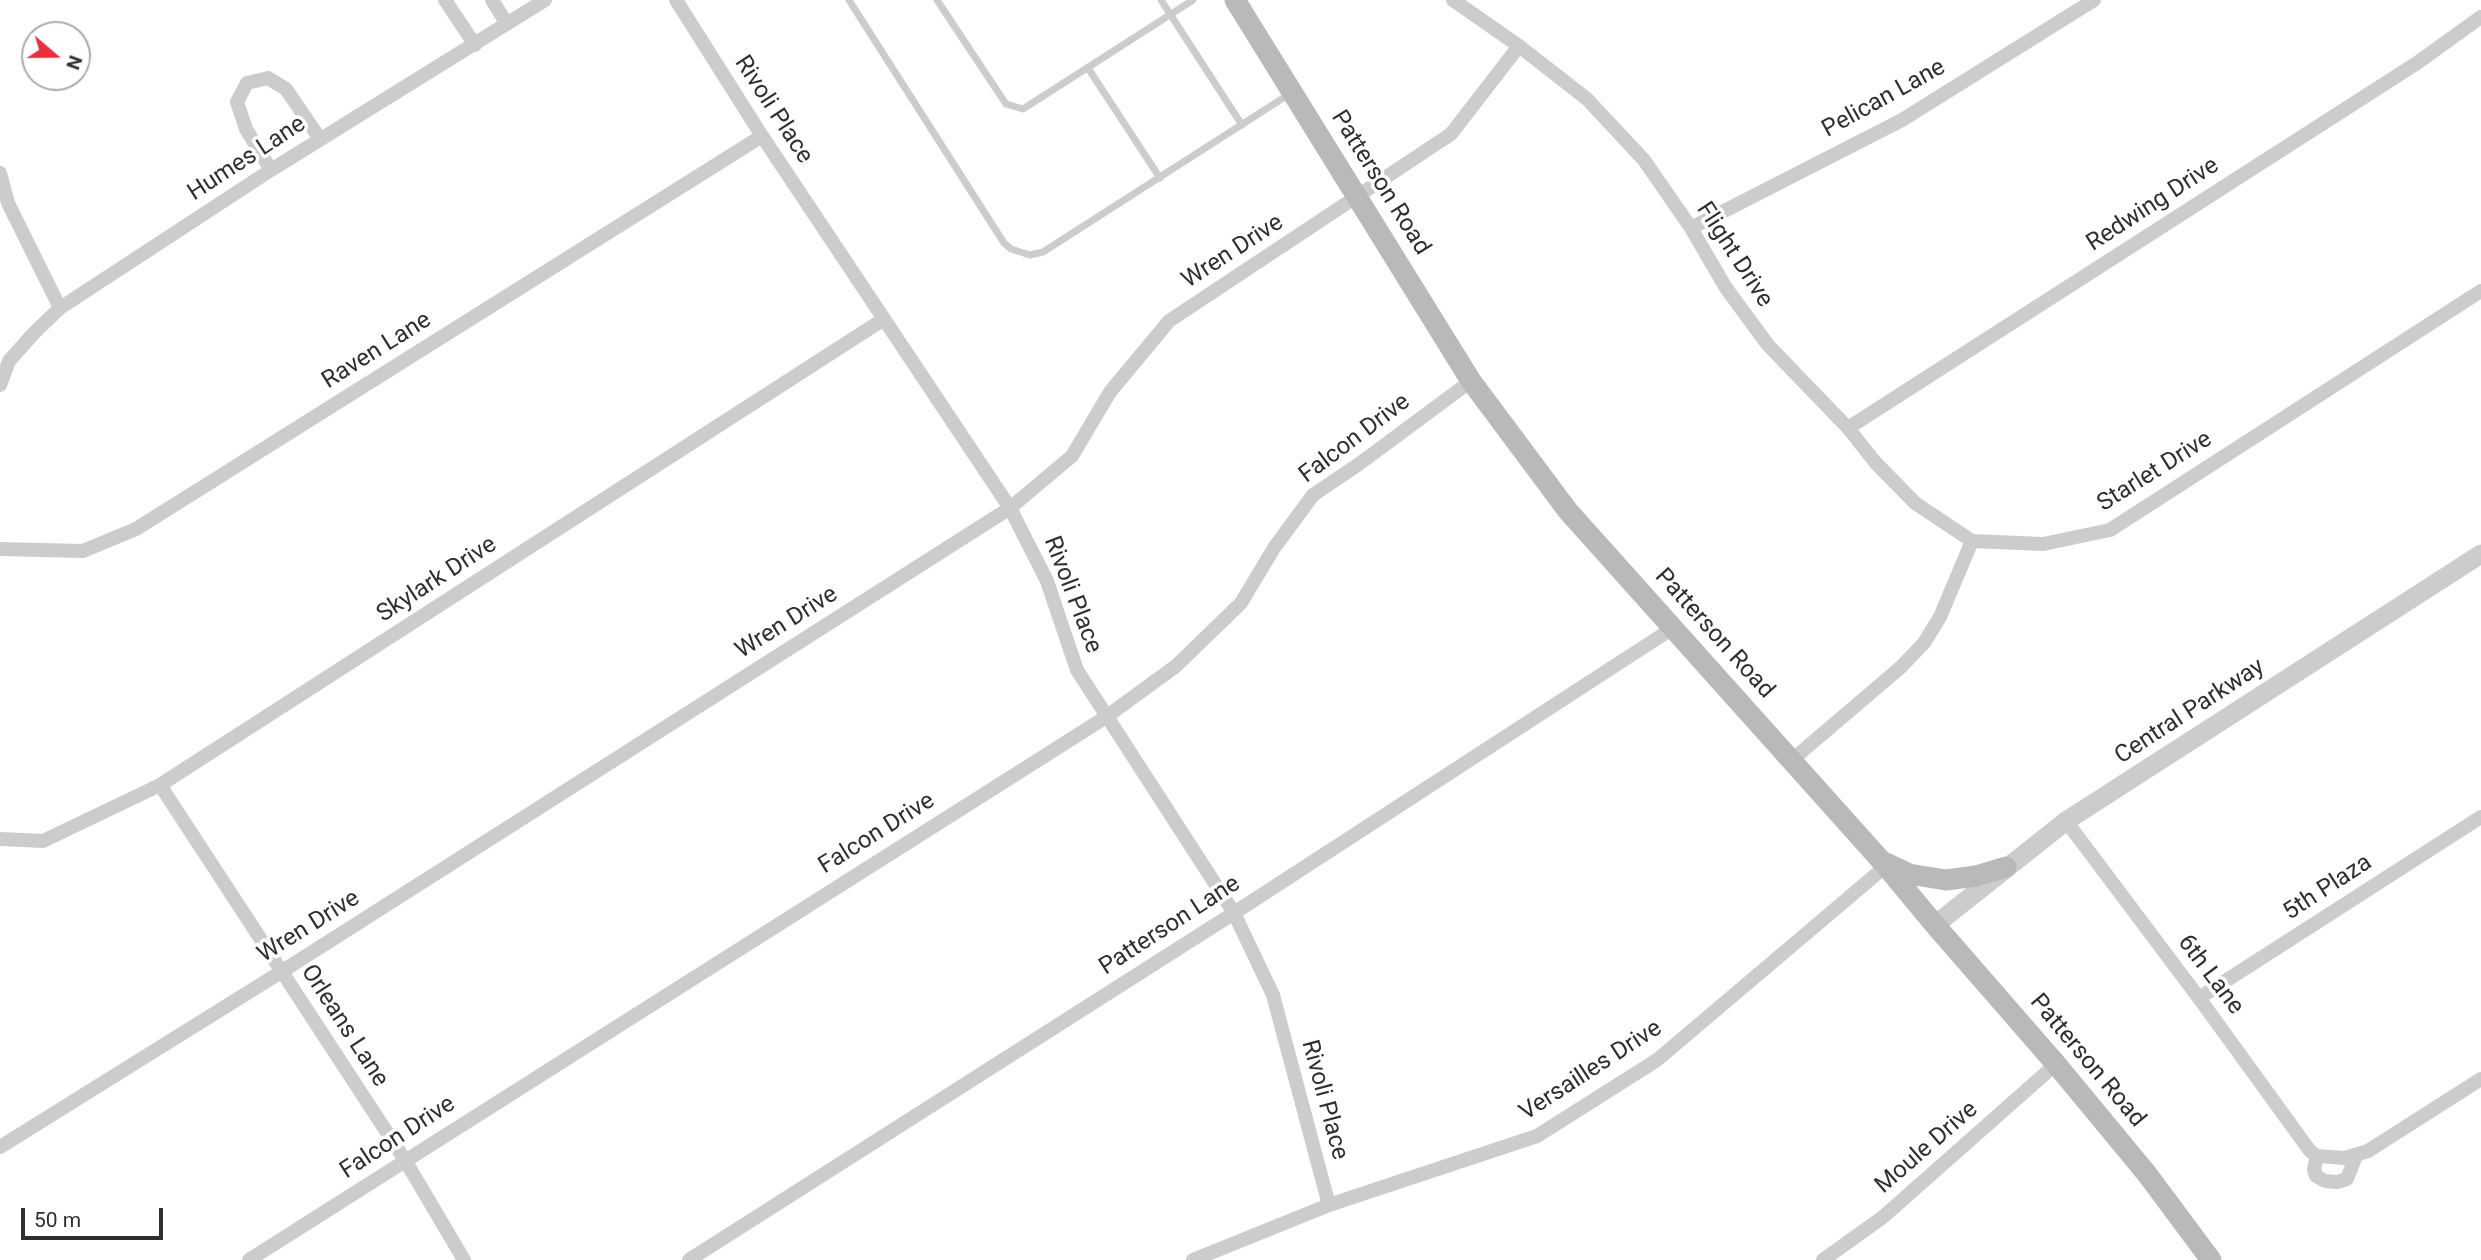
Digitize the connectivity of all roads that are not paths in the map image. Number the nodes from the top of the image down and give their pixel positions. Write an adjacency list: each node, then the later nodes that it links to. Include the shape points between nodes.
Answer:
1 (445, 0): 15 (street)
2 (492, 0): 14 (street)
3 (545, 0): 14 (street, Humes Lane)
4 (676, 0): 20 (street, Rivoli Place)
5 (849, 0): 24 (lane, via 1012,249 1030,255 1043,252)
6 (937, 0): 17 (lane, via 1006,104 1023,109)
7 (1161, 0): 12 (lane)
8 (1193, 0): 12 (lane)
9 (1235, 0): 18 (main road, Patterson Road)
10 (1453, 0): 16 (street, Flight Drive)
11 (2094, 0): 26 (street, Pelican Lane, via 1902,120)
12 (1171, 14): 17 (lane); 19 (lane)
13 (2481, 17): 32 (street, Redwing Drive, via 2417,63)
14 (508, 24): 15 (street, Humes Lane)
15 (475, 45): 21 (street, Humes Lane)
16 (1519, 46): 25 (street, Wren Drive, via 1451,134); 26 (street, Flight Drive, via 1587,99 1644,160)
17 (1088, 68): 24 (lane)
18 (1293, 92): 19 (lane); 25 (main road, Patterson Road)
19 (1242, 125): 24 (lane)
20 (762, 136): 29 (street, Rivoli Place); 35 (street, Raven Lane, via 136,529 83,551)
21 (320, 139): 22 (street, Humes Lane); 22 (street, via 286,89 268,78 247,83 237,103 246,130)
22 (271, 170): 28 (street, Humes Lane)
23 (0, 173): 28 (street, via 8,203)
24 (1160, 178)
25 (1359, 197): 30 (main road, Patterson Road); 33 (street, Wren Drive, via 1169,321 1110,392 1072,456)
26 (1690, 228): 32 (street, Flight Drive, via 1768,345)
27 (2481, 291): 34 (street, Starlet Drive, via 2110,530 2043,544)
28 (60, 308): 31 (street, Humes Lane, via 9,361)
29 (884, 319): 33 (street, Rivoli Place); 40 (street, Skylark Drive)
30 (1471, 381): 37 (main road, Patterson Road, via 1568,511); 38 (street, Falcon Drive, via 1313,495 1241,603 1176,666)
31 (0, 385)
32 (1848, 428): 34 (street, Flight Drive, via 1915,503)
33 (1010, 508): 38 (street, Rivoli Place, via 1047,581 1077,670); 48 (street, Wren Drive)
34 (1972, 541): 39 (street, via 1924,643)
35 (0, 549)
36 (2481, 554): 42 (street, Central Parkway)
37 (1673, 628): 39 (main road, Patterson Road); 46 (street, Patterson Lane)
38 (1106, 717): 46 (street, Rivoli Place); 55 (street, Falcon Drive)
39 (1792, 761): 44 (main road, Patterson Road)
40 (160, 785): 43 (street, Skylark Drive, via 43,841); 48 (street, Orleans Lane)
41 (2481, 817): 49 (street, 5th Plaza)
42 (2066, 821): 45 (street, Central Parkway); 49 (street, 6th Lane)
43 (0, 839)
44 (1884, 864): 45 (main road, via 1946,880); 47 (main road, Patterson Road); 56 (street, Versailles Drive, via 1657,1060 1537,1136)
45 (2006, 867): 47 (street, Central Parkway)
46 (1234, 913): 56 (street, Rivoli Place, via 1273,995); 59 (street, Patterson Lane)
47 (1935, 925): 50 (main road, Patterson Road)
48 (281, 972): 52 (street, Wren Drive); 55 (street, Orleans Lane)
49 (2199, 998): 53 (street, 6th Lane)
50 (2056, 1064): 61 (street, Moule Drive, via 1883,1217); 62 (main road, Patterson Road)
51 (2481, 1079): 54 (street)
52 (0, 1147)
53 (2317, 1156): 54 (street); 54 (street, 6th Lane, via 2316,1176 2337,1182 2347,1179)
54 (2356, 1156)
55 (405, 1160): 57 (street, Falcon Drive); 58 (street, Orleans Lane)
56 (1329, 1205): 60 (street, Versailles Drive)
57 (250, 1260)
58 (464, 1260)
59 (690, 1260)
60 (1193, 1260)
61 (1823, 1260)
62 (2211, 1260)

